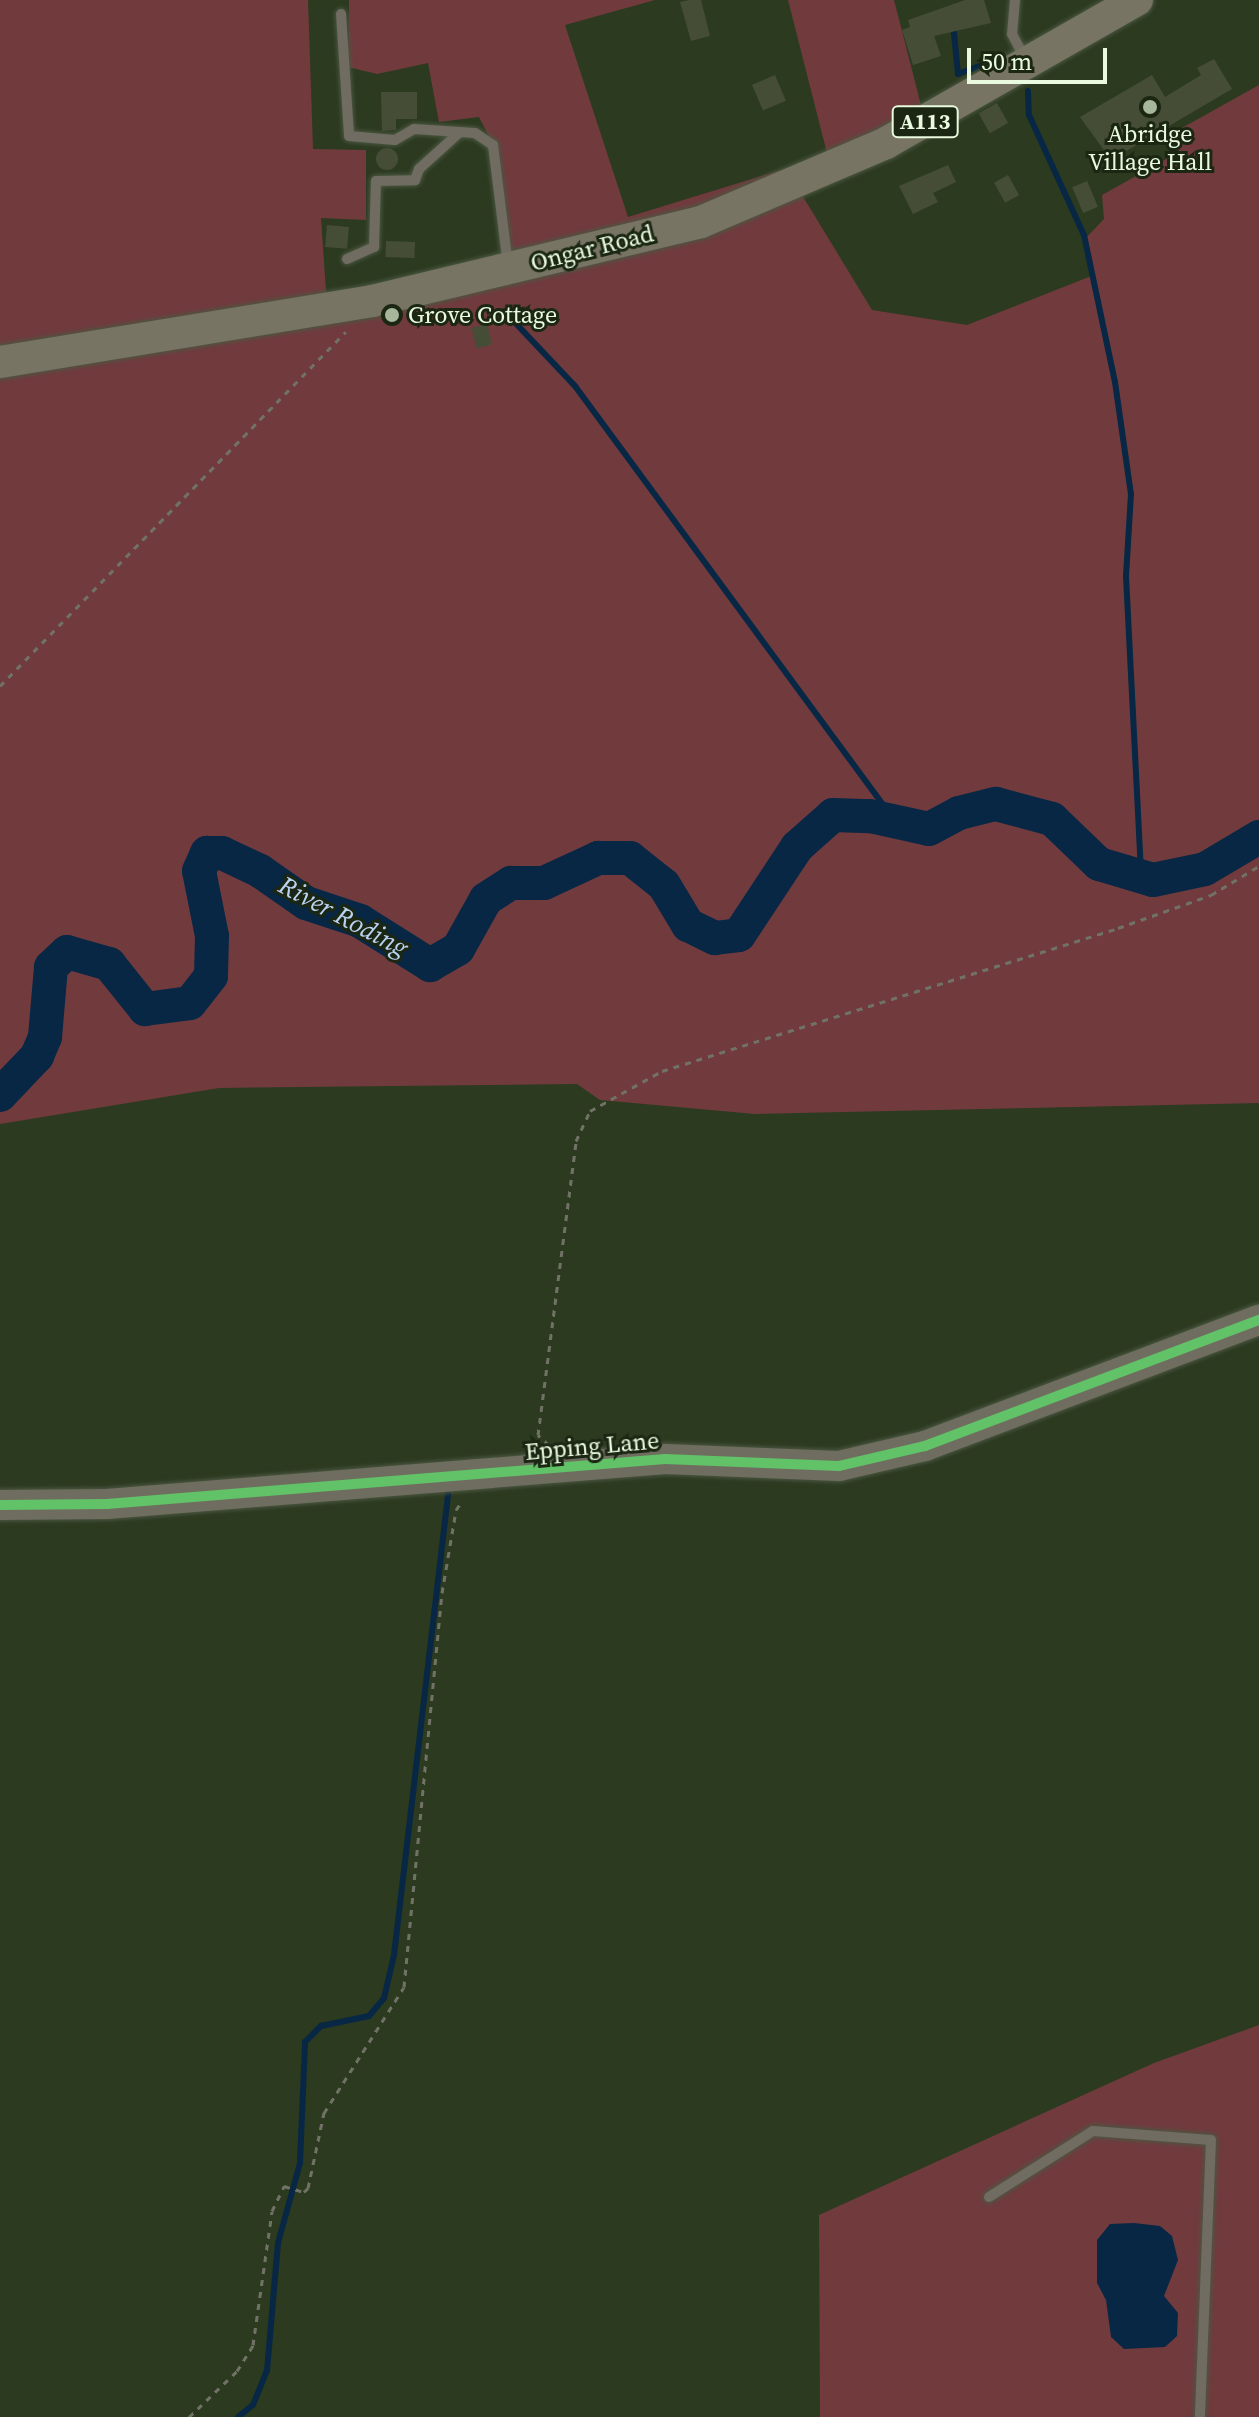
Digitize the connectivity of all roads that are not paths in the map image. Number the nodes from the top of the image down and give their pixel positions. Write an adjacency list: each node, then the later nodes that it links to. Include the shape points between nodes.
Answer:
1 (1015, 0): 4 (lane, via 1012,34)
2 (1137, 0): 4 (main road, Ongar Road / A113)
3 (341, 14): 5 (lane, via 349,136 395,140 414,129)
4 (1028, 64): 7 (main road, Ongar Road / A113, via 886,143 701,222)
5 (460, 132): 6 (lane, via 419,169 415,180 376,181 374,247); 7 (lane, via 475,133 493,145)
6 (347, 259)
7 (508, 269): 8 (main road, Ongar Road / A113, via 349,305)
8 (0, 362)
9 (1259, 1320): 10 (street, Epping Lane, via 883,1459 839,1466 665,1459 107,1504)
10 (0, 1505)
11 (989, 2197): 12 (lane, via 1093,2131 1211,2140)
12 (1200, 2417)

